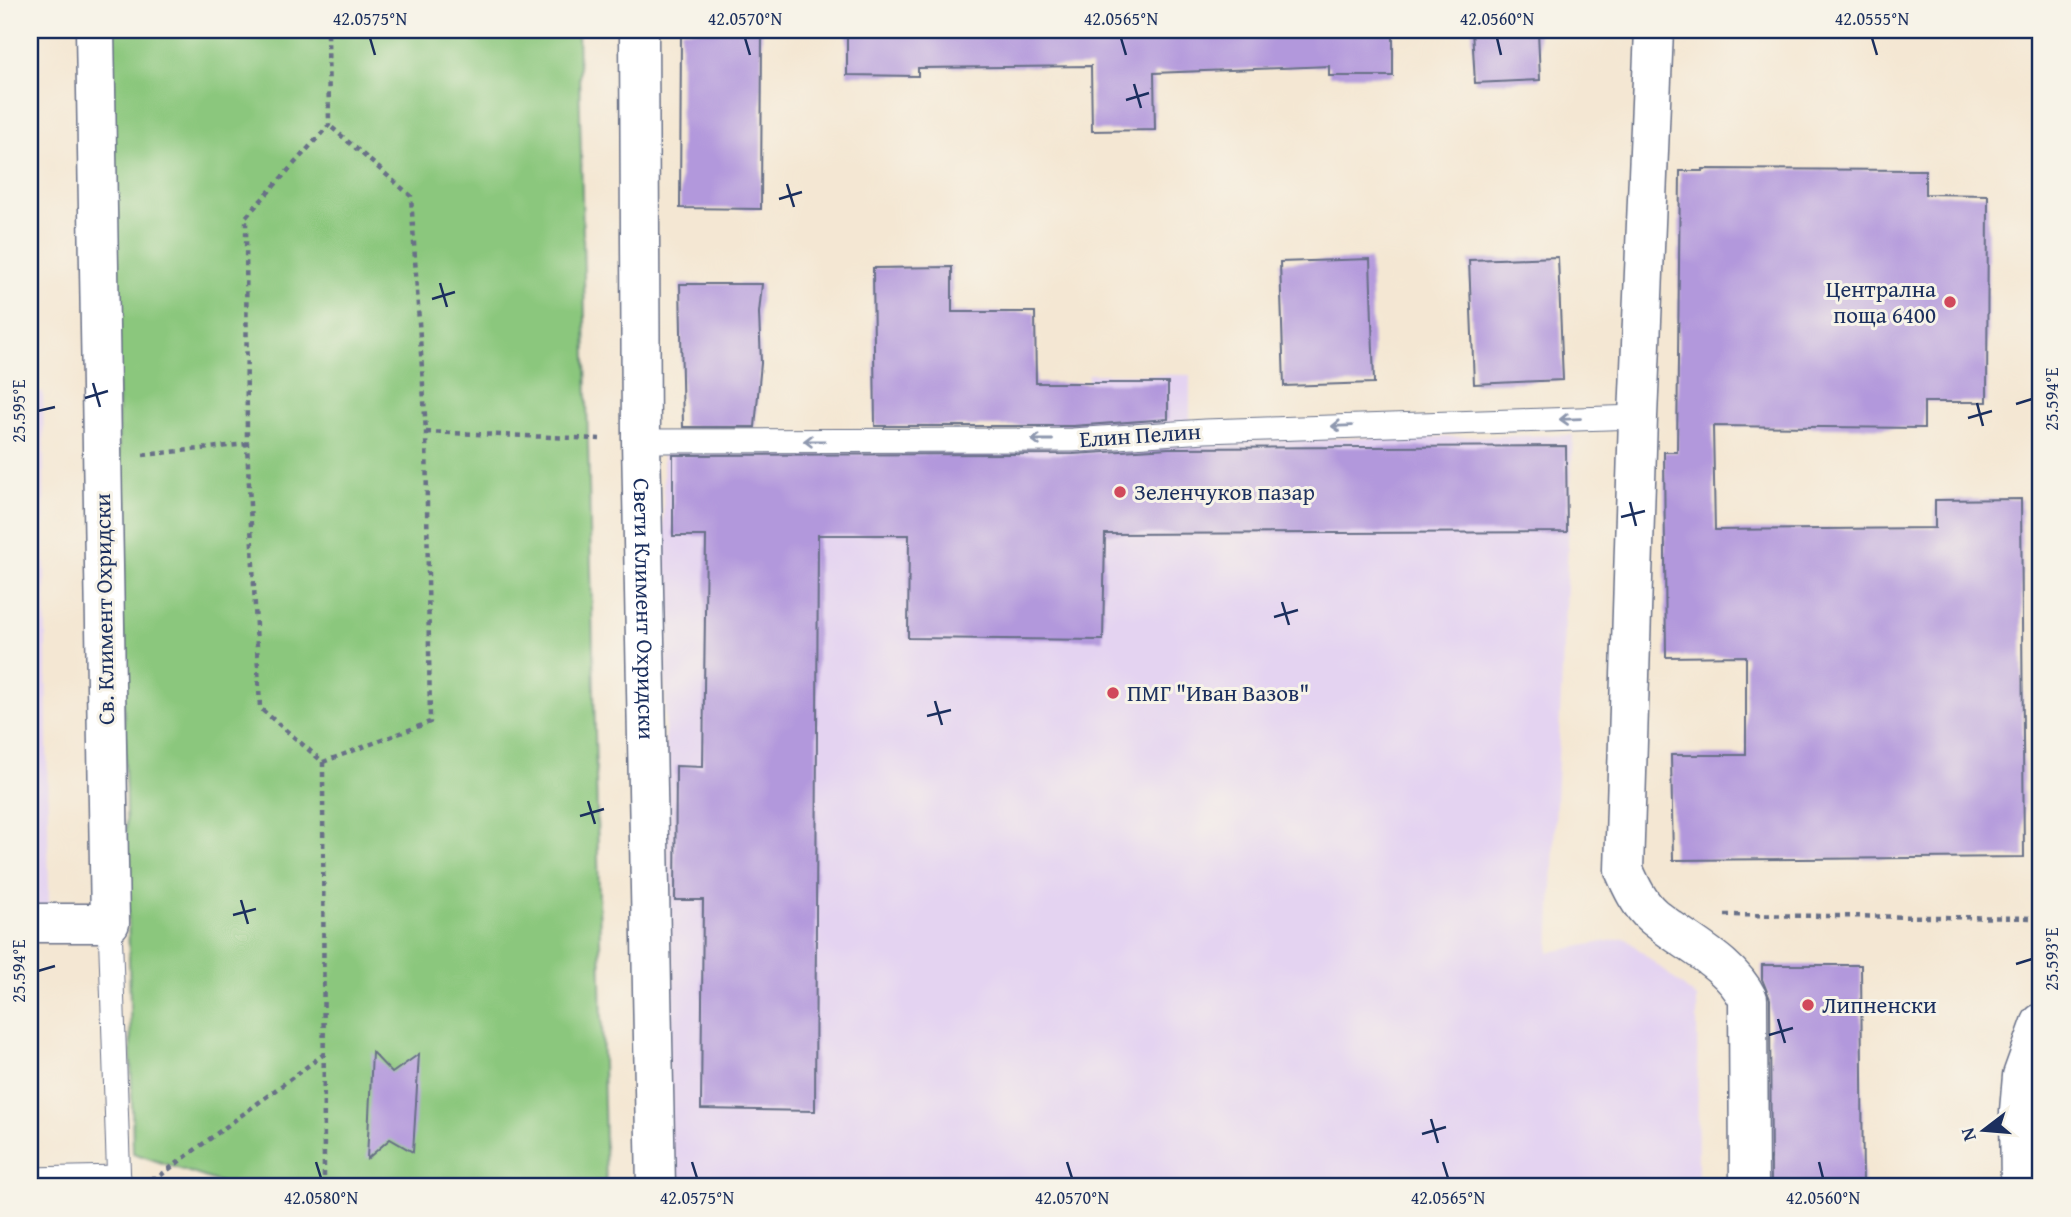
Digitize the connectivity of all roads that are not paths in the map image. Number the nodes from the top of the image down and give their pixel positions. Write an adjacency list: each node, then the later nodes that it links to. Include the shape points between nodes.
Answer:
1 (95, 30): 7 (street, Св. Климент Охридски)
2 (639, 30): 5 (street, Свети Климент Охридски)
3 (1654, 30): 4 (street)
4 (1638, 417): 5 (lane, Елин Пелин, one-way to 5, via 1205,431 1073,440); 14 (street, via 1624,870 1651,915 1739,981 1748,999)
5 (641, 441): 13 (street, Свети Климент Охридски)
6 (30, 923): 7 (street)
7 (110, 923): 12 (lane, Св. Климент Охридски)
8 (2041, 1023): 10 (street, via 2022,1076)
9 (2041, 1080): 10 (lane)
10 (2019, 1111): 15 (street)
11 (30, 1179): 12 (lane)
12 (119, 1182)
13 (656, 1187)
14 (1749, 1187)
15 (2020, 1187)

